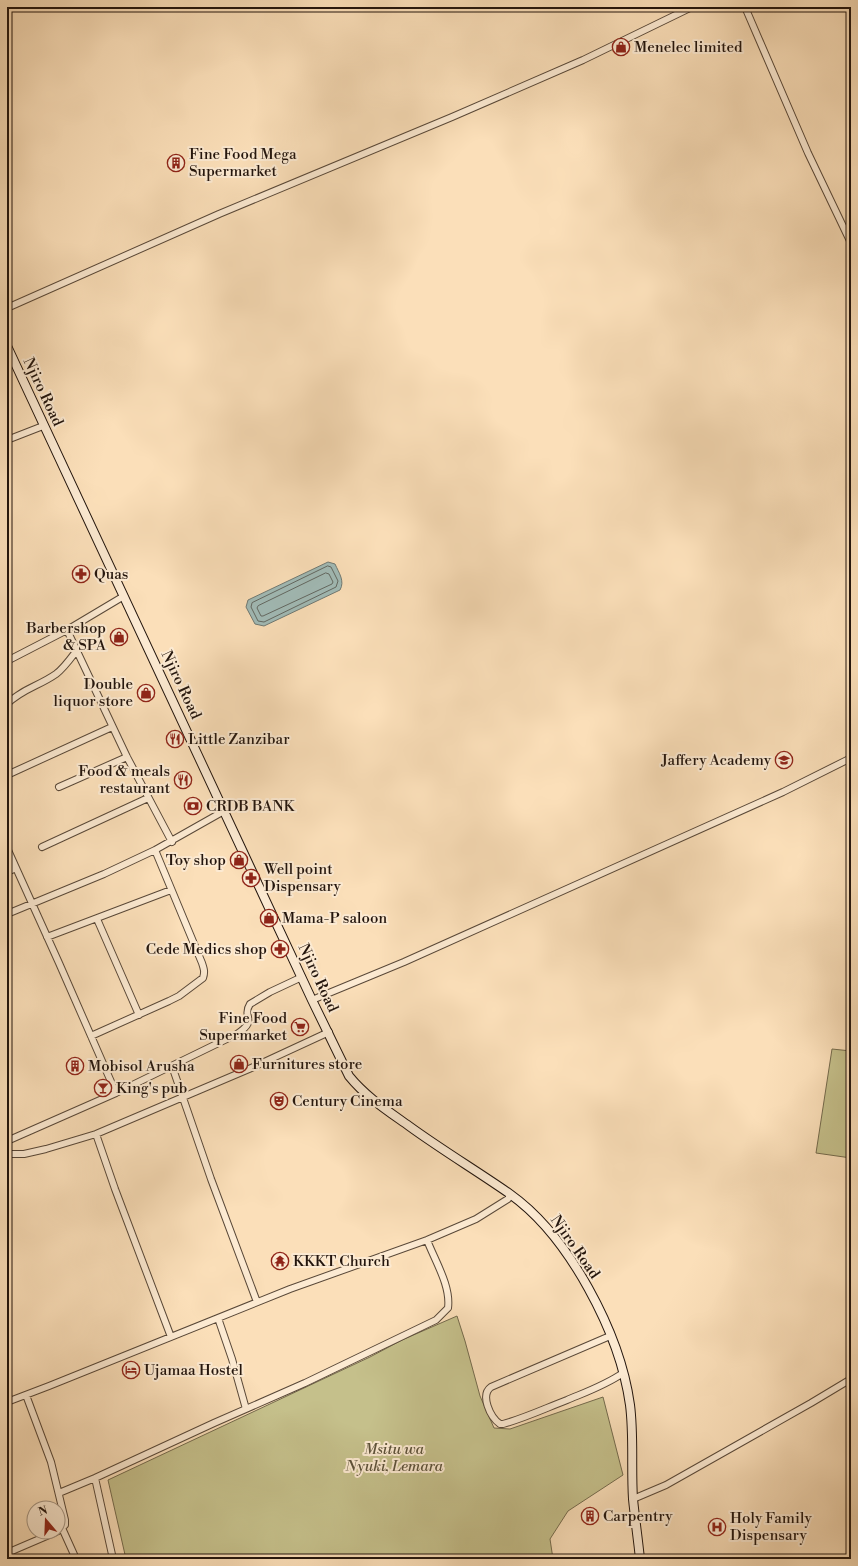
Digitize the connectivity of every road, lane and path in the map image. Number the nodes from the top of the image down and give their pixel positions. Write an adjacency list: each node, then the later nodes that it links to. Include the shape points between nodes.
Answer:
1 (692, 7): 4 (street, via 583,60 219,214)
2 (745, 7): 3 (street, via 808,153)
3 (851, 242)
4 (7, 308)
5 (7, 346): 6 (street, Njiro Road)
6 (43, 426): 7 (street); 8 (street, Njiro Road)
7 (7, 440)
8 (124, 596): 9 (street); 19 (street, Njiro Road)
9 (67, 630): 10 (street); 11 (street)
10 (77, 650): 12 (street, via 57,673 17,694); 13 (street)
11 (7, 661)
12 (7, 704)
13 (112, 726): 14 (street); 16 (street)
14 (127, 757): 17 (street); 18 (street)
15 (851, 758): 32 (street, via 783,792 404,962)
16 (7, 775)
17 (59, 787)
18 (148, 798): 20 (street); 21 (street)
19 (224, 811): 20 (street); 31 (street, Njiro Road)
20 (172, 842): 23 (street)
21 (42, 847)
22 (7, 848): 24 (street)
23 (155, 850): 26 (street); 27 (street)
24 (16, 868): 25 (street); 27 (street)
25 (7, 872)
26 (171, 890): 29 (street); 33 (street, via 205,972 202,978 179,996)
27 (33, 904): 28 (street); 30 (street)
28 (7, 914)
29 (97, 919): 30 (street); 33 (street)
30 (47, 937): 35 (street)
31 (302, 977): 32 (street, Njiro Road); 36 (street, via 250,1004 247,1011 249,1024 242,1030)
32 (312, 1000): 34 (street, Njiro Road)
33 (139, 1015): 35 (street)
34 (328, 1032): 38 (street); 42 (street, Njiro Road, via 349,1076 362,1092)
35 (91, 1036): 37 (street)
36 (172, 1066): 37 (street); 38 (street)
37 (116, 1093): 40 (street)
38 (182, 1097): 39 (street); 44 (street)
39 (96, 1134): 41 (street, via 24,1154); 47 (street)
40 (7, 1141)
41 (7, 1154)
42 (510, 1195): 43 (street, via 508,1200 476,1219); 46 (street, Njiro Road, via 539,1218 566,1252 594,1299)
43 (427, 1240): 44 (street); 52 (street, via 449,1299 448,1308 443,1314 424,1327)
44 (257, 1302): 45 (street)
45 (218, 1318): 47 (street); 52 (street)
46 (610, 1336): 48 (street, Njiro Road); 48 (street, via 491,1387 486,1392 486,1399 496,1421 503,1424 605,1384)
47 (172, 1337): 50 (street)
48 (623, 1373): 55 (street, Njiro Road, via 630,1405)
49 (851, 1379): 55 (street, via 666,1485)
50 (26, 1396): 51 (street); 54 (street, via 51,1462)
51 (7, 1402)
52 (246, 1409): 53 (street)
53 (96, 1478): 54 (street); 61 (street)
54 (59, 1493): 56 (street)
55 (633, 1499): 62 (street, Njiro Road)
56 (61, 1500)
57 (36, 1540): 59 (street)
58 (65, 1540): 60 (street)
59 (7, 1553)
60 (76, 1559)
61 (113, 1559)
62 (640, 1559)

